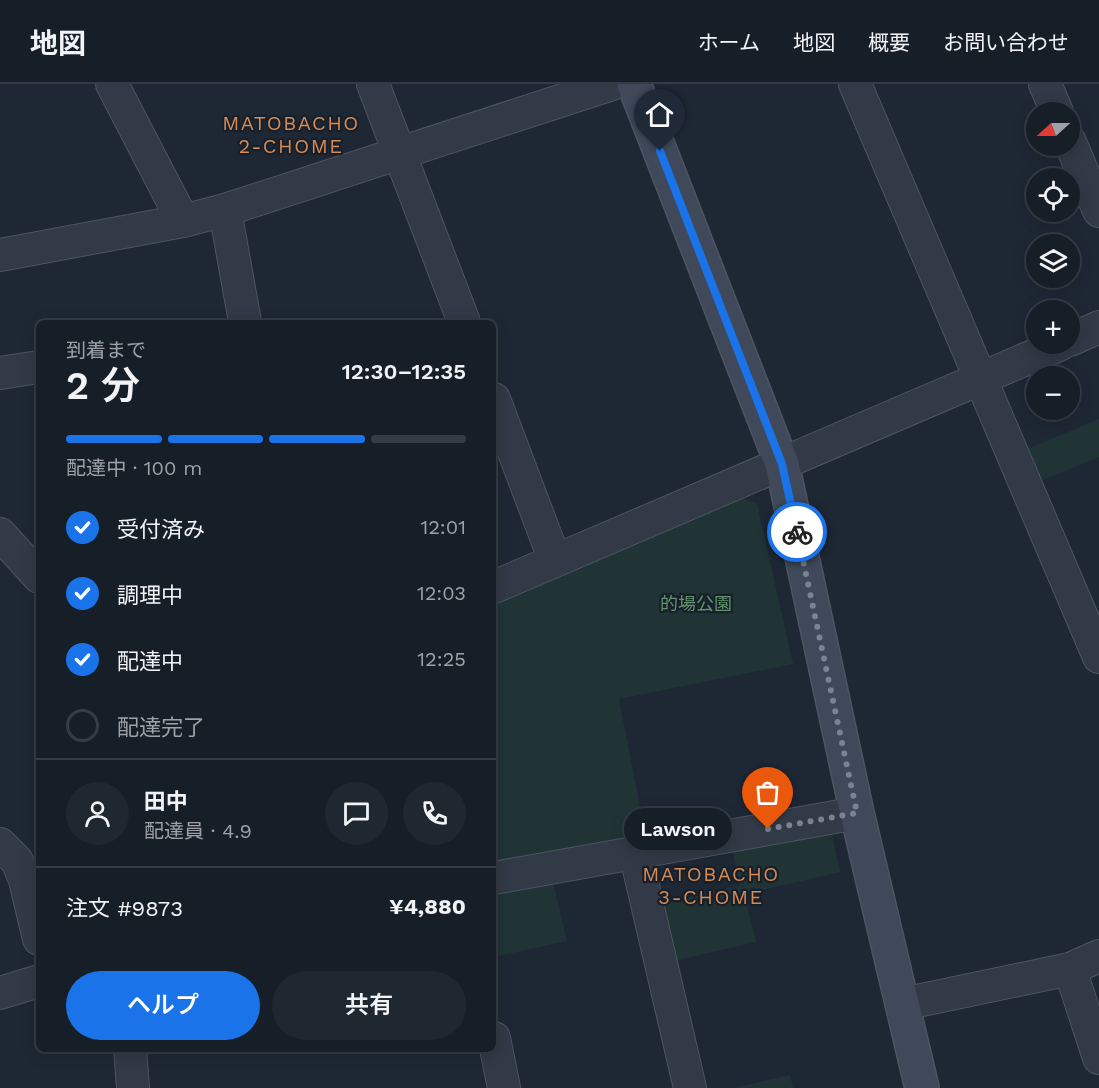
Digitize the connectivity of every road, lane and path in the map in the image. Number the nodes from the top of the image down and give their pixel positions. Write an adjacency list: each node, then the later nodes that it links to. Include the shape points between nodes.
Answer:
1 (373, 84): 8 (street)
2 (612, 84): 8 (street)
3 (634, 84): 23 (street)
4 (855, 84): 21 (street)
5 (1045, 84): 7 (street)
6 (121, 88): 12 (street)
7 (1053, 102)
8 (400, 154): 10 (street); 15 (street)
9 (1076, 156): 11 (street)
10 (225, 210): 12 (street); 14 (street)
11 (1099, 211)
12 (183, 221): 13 (street)
13 (0, 255)
14 (245, 320)
15 (463, 320)
16 (1099, 327): 17 (street)
17 (1080, 336)
18 (1037, 354): 21 (street)
19 (36, 367): 20 (street)
20 (0, 373)
21 (980, 378): 23 (street); 28 (street)
22 (496, 404): 25 (street)
23 (782, 464): 25 (street); 29 (street)
24 (0, 534): 26 (street)
25 (554, 558): 27 (street)
26 (36, 574)
27 (496, 586)
28 (1099, 657)
29 (857, 813): 31 (street); 38 (street)
30 (0, 844): 33 (street, via 17,861)
31 (635, 852): 32 (street); 44 (street)
32 (496, 878)
33 (36, 926)
34 (1099, 956): 35 (street)
35 (1070, 969): 38 (street); 41 (street)
36 (36, 982): 37 (street)
37 (0, 993)
38 (903, 1004): 45 (street)
39 (496, 1048): 43 (street)
40 (130, 1052): 42 (street)
41 (1099, 1058)
42 (133, 1088)
43 (504, 1088)
44 (690, 1088)
45 (922, 1088)

